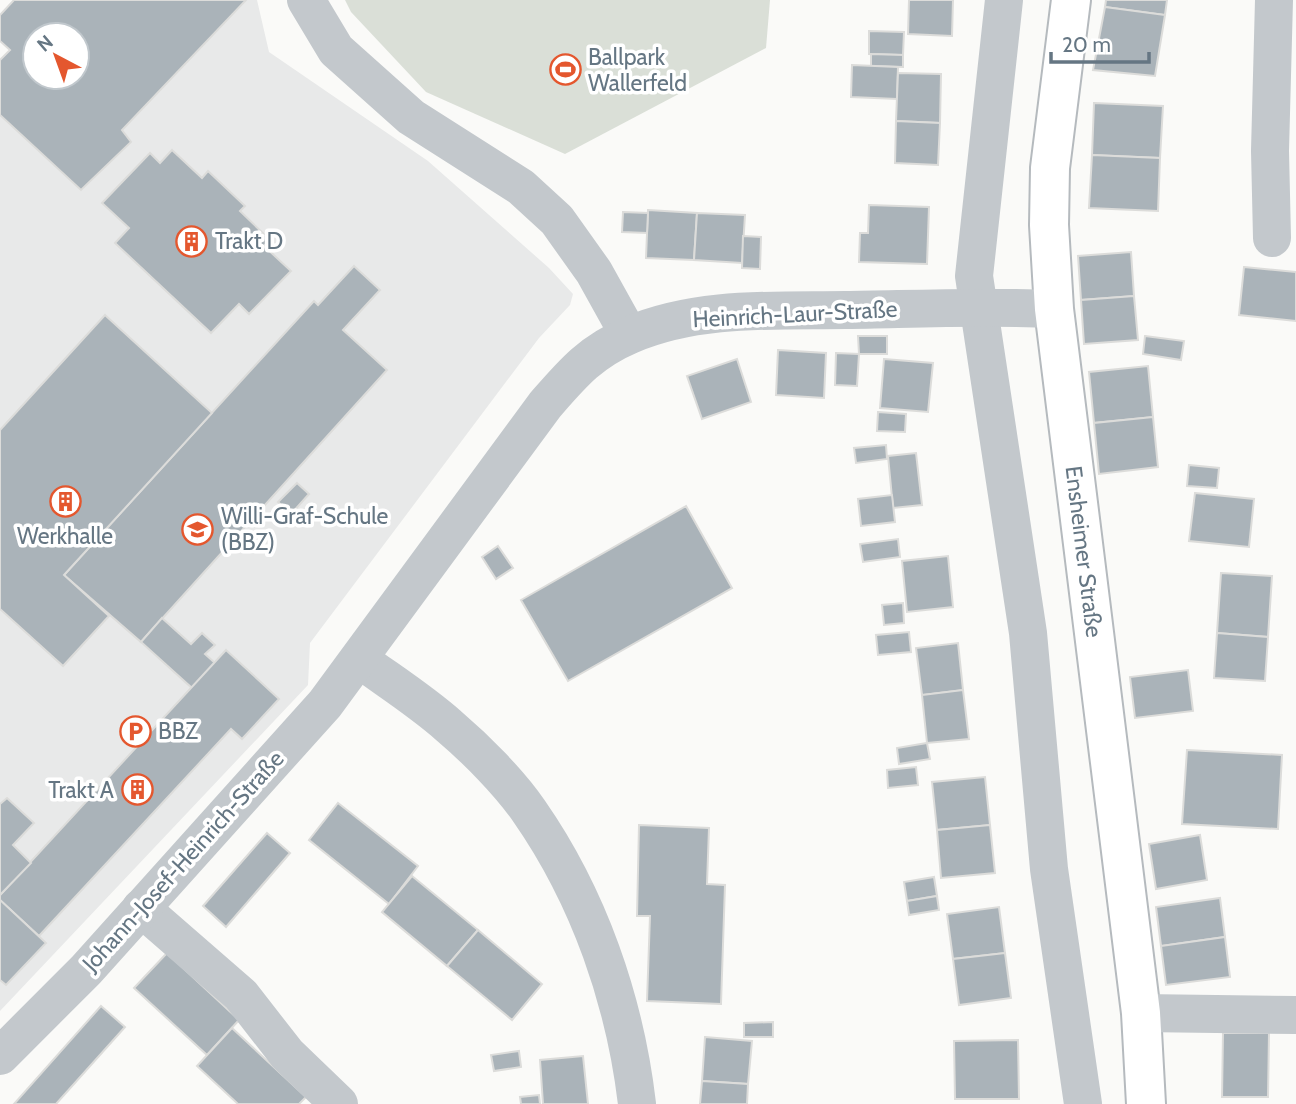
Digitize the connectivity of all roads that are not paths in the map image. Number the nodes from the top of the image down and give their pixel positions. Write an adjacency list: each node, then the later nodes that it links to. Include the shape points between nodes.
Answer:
1 (306, 0): 9 (street, via 336,50 411,117 521,187 557,220 594,272)
2 (1004, 0): 7 (street, via 974,276)
3 (1070, 0): 8 (main road, Ensheimer Straße, via 1050,168)
4 (1274, 0): 5 (street)
5 (1285, 63): 6 (street, via 1270,151)
6 (1269, 237)
7 (978, 306): 8 (street, Heinrich-Laur-Straße); 9 (street, Heinrich-Laur-Straße, via 741,312 686,318); 17 (street, via 1028,633 1049,869)
8 (1054, 309): 12 (main road, Ensheimer Straße)
9 (629, 335): 10 (street, Heinrich-Laur-Straße, via 580,364 545,405)
10 (359, 659): 11 (street, Johann-Josef-Heinrich-Straße, via 325,704); 16 (street, via 449,725 528,810 588,917 622,1022)
11 (141, 908): 14 (street, Johann-Josef-Heinrich-Straße); 15 (street, via 241,995 287,1054)
12 (1141, 1013): 13 (street); 18 (main road, Ensheimer Straße)
13 (1296, 1015)
14 (0, 1056)
15 (339, 1104)
16 (637, 1104)
17 (1083, 1104)
18 (1146, 1104)

